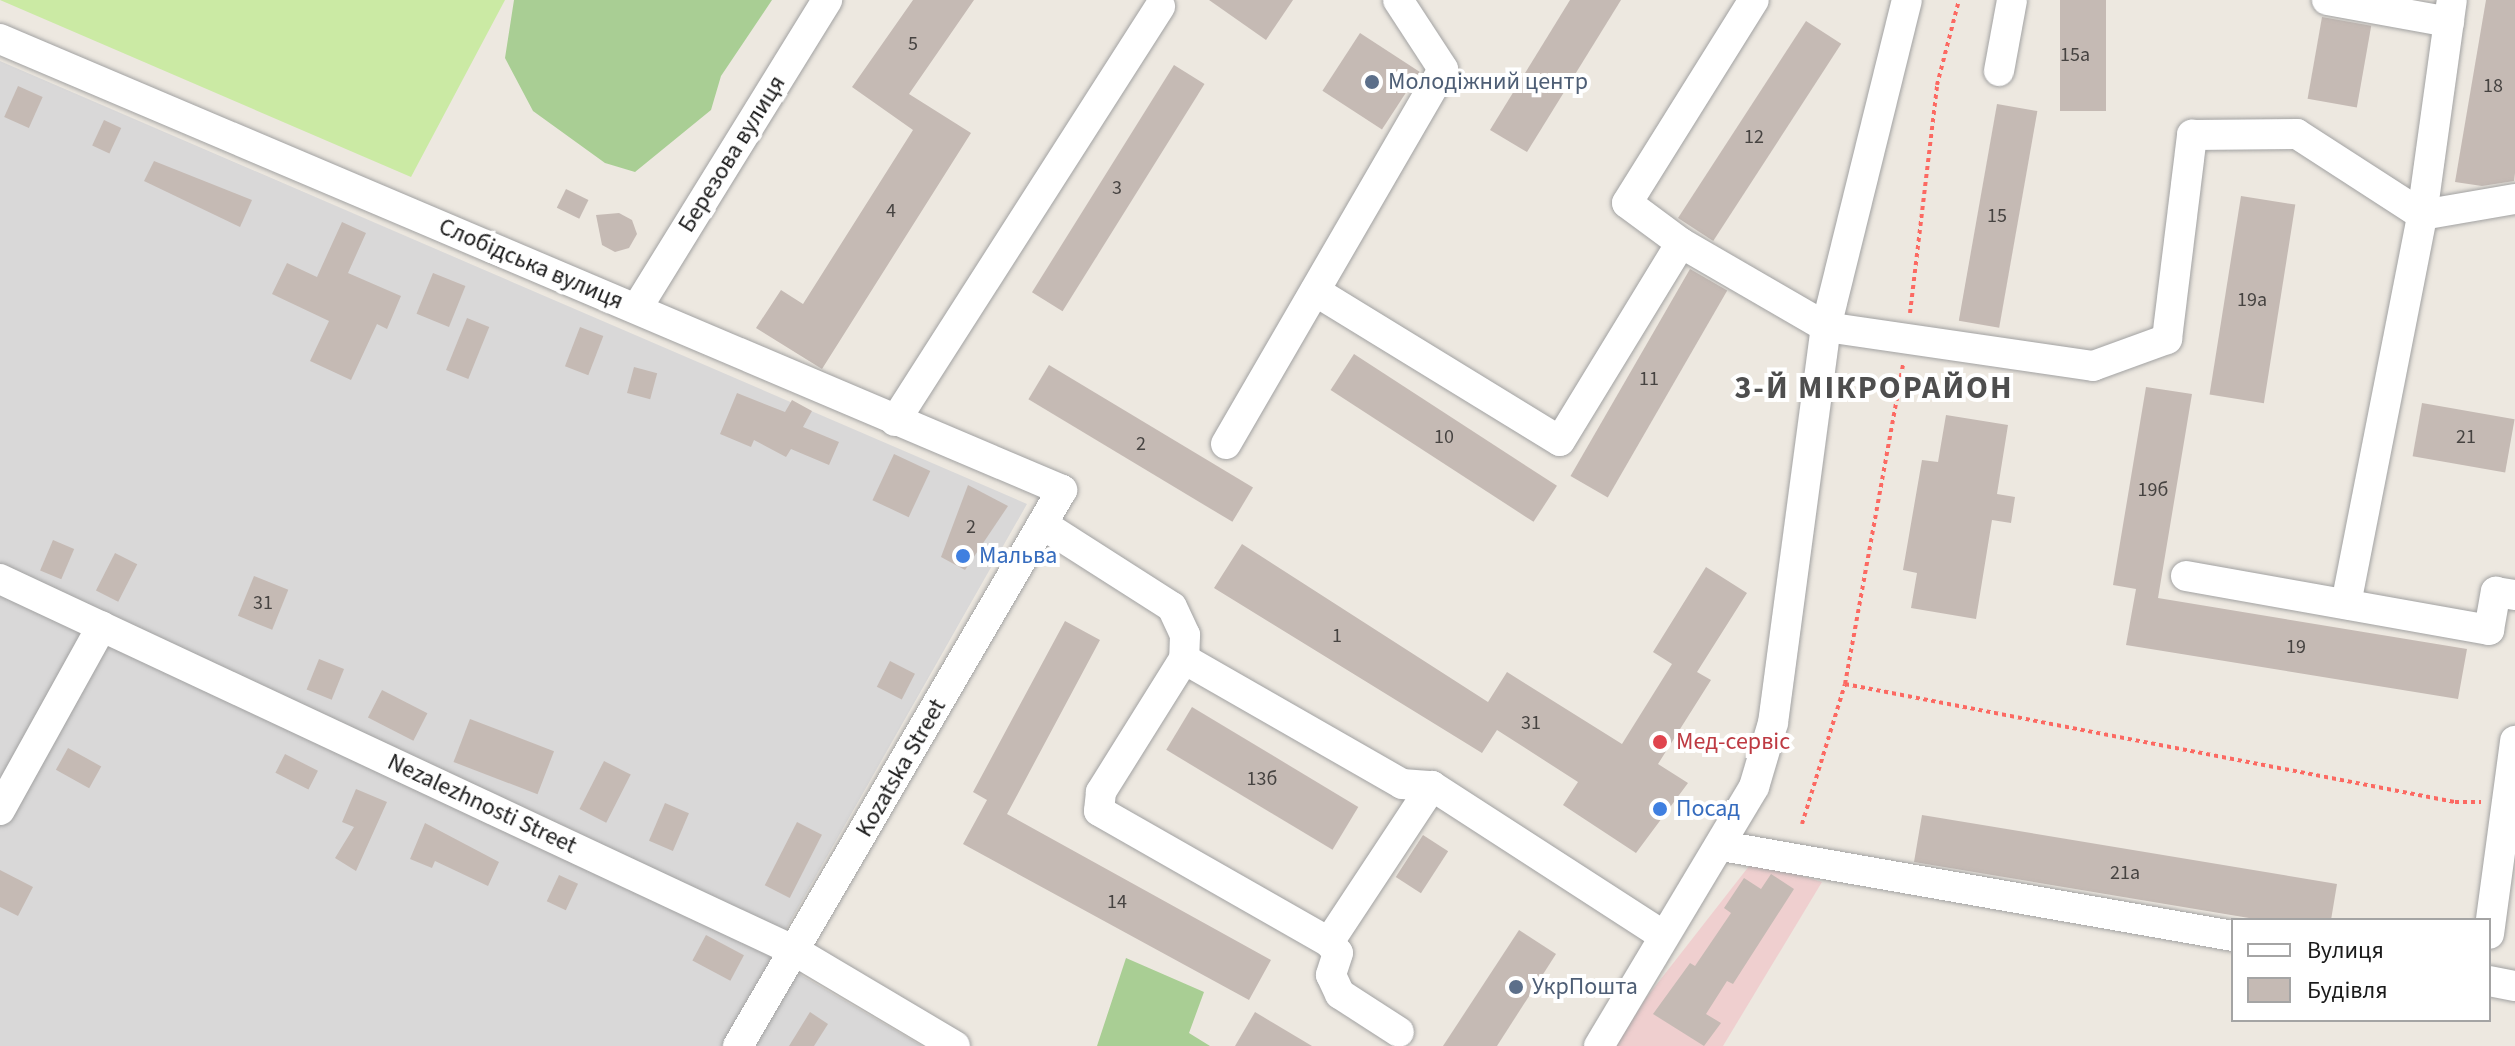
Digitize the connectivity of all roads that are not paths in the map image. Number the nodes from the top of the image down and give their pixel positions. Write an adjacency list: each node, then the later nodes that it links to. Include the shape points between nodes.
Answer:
1 (827, 0): 15 (street, Березова вулиця)
2 (1398, 0): 14 (street, via 1443,69)
3 (1754, 0): 13 (street, via 1627,203)
4 (1907, 0): 16 (street)
5 (2012, 0): 10 (street)
6 (2327, 0): 8 (street)
7 (1160, 7): 17 (street)
8 (2450, 11): 12 (street)
9 (0, 39): 15 (street, Слобідська вулиця)
10 (1999, 71)
11 (2515, 199): 12 (street)
12 (2422, 215): 16 (street, via 2297,134 2192,135 2167,339 2093,366); 24 (street)
13 (1681, 243): 14 (street, via 1560,441); 16 (street)
14 (1315, 291): 18 (street)
15 (637, 308): 17 (street, Слобідська вулиця)
16 (1826, 327): 31 (street, via 1773,723 1754,787)
17 (895, 421): 19 (street, Слобідська вулиця)
18 (1226, 444)
19 (1062, 490): 20 (street, Kozatska Street)
20 (1042, 524): 27 (street, via 1172,607 1185,635); 36 (street, Kozatska Street)
21 (2186, 576): 24 (street)
22 (0, 579): 25 (street, Nezalezhnosti Street)
23 (2515, 595): 26 (street, via 2496,592)
24 (2346, 604): 26 (street)
25 (102, 626): 30 (street); 36 (street, Nezalezhnosti Street)
26 (2502, 633)
27 (1184, 659): 29 (street, via 1402,784); 35 (street, via 1101,792 1099,811)
28 (2515, 741): 32 (street)
29 (1432, 786): 33 (street); 35 (street)
30 (0, 810)
31 (1722, 846): 33 (street); 34 (street)
32 (2491, 919)
33 (1664, 936): 42 (street)
34 (2231, 936)
35 (1329, 942): 39 (street, via 1338,953 1331,975 1340,994)
36 (795, 951): 40 (street, Kozatska Street); 41 (street, Nezalezhnosti Street)
37 (2491, 981): 38 (street)
38 (2515, 986)
39 (1399, 1032)
40 (738, 1046)
41 (955, 1046)
42 (1599, 1046)

